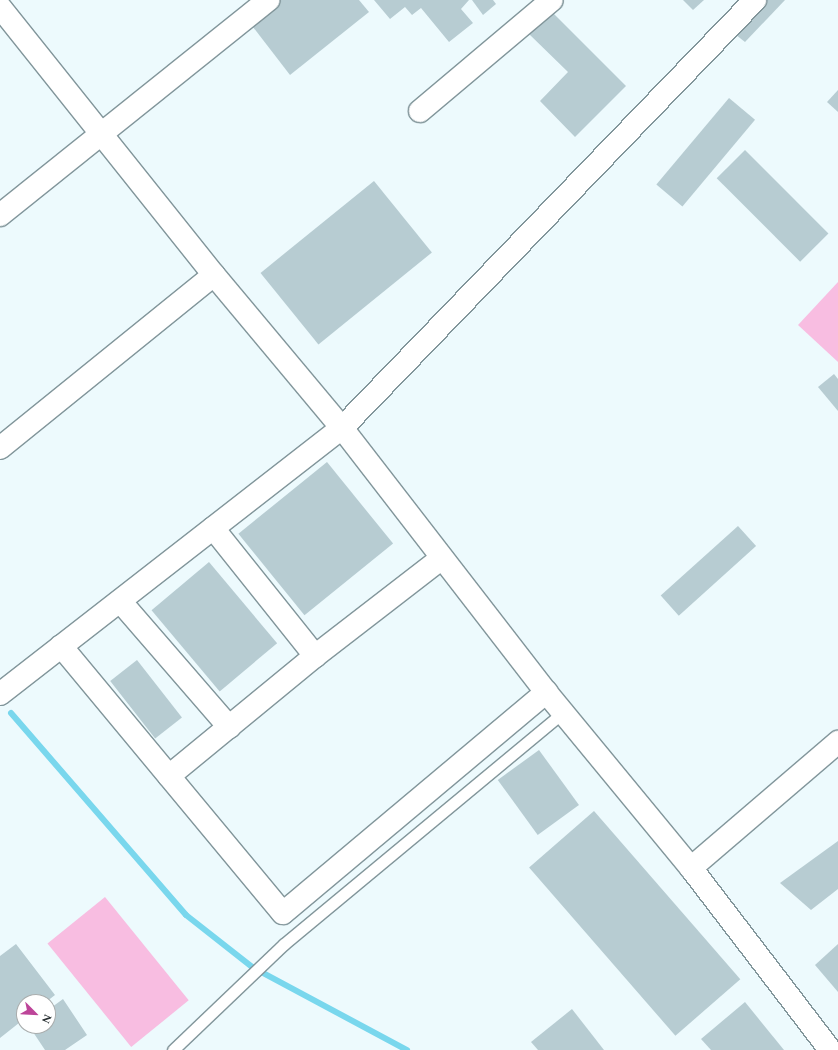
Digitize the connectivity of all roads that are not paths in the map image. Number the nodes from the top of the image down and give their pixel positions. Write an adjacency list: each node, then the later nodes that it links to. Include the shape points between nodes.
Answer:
1 (268, 0): 6 (street)
2 (552, 0): 5 (street)
3 (754, 0): 9 (street)
4 (0, 6): 6 (street)
5 (420, 111)
6 (100, 135): 7 (street); 8 (street)
7 (1, 213)
8 (214, 275): 9 (street); 10 (street)
9 (342, 428): 11 (street); 12 (street)
10 (0, 448)
11 (213, 528): 13 (street); 15 (street)
12 (442, 558): 15 (street); 16 (street)
13 (120, 601): 14 (street); 19 (street)
14 (61, 646): 17 (street); 21 (street)
15 (315, 656): 19 (street)
16 (546, 692): 18 (street); 21 (street, via 283,913)
17 (0, 694)
18 (563, 712): 22 (street); 23 (lane, via 284,944)
19 (229, 727): 21 (street)
20 (838, 742): 22 (street)
21 (169, 776)
22 (691, 868): 24 (street)
23 (173, 1050)
24 (830, 1050)

